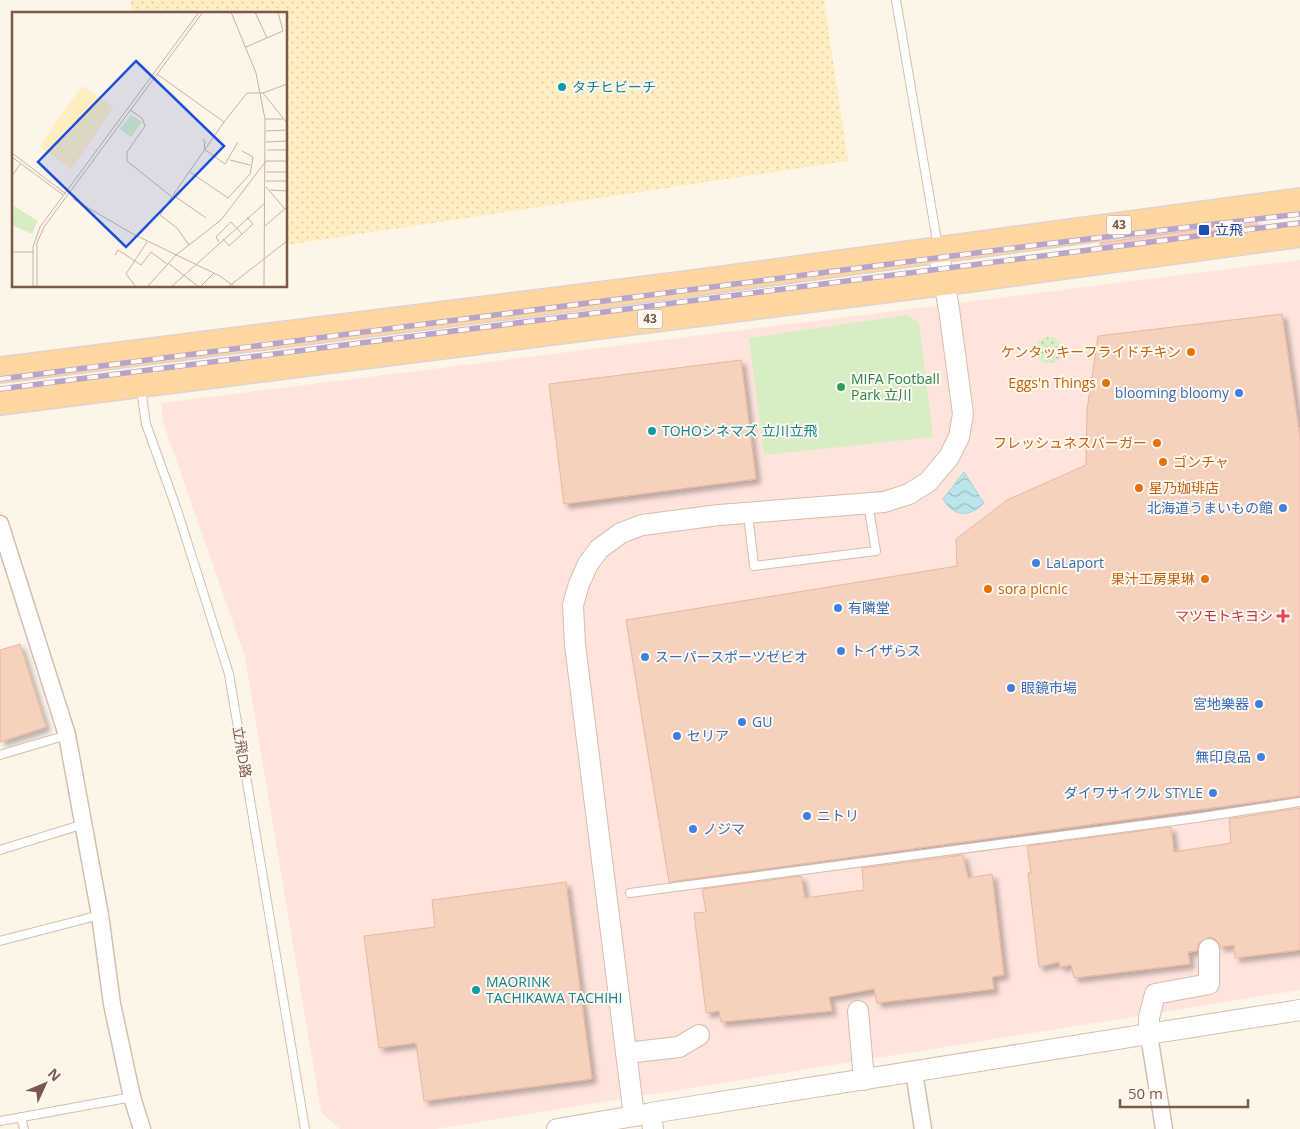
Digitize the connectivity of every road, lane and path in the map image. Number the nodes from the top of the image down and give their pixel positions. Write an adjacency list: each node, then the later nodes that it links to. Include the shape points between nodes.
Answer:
1 (896, 0): 4 (lane)
2 (1300, 201): 4 (main road, 43)
3 (1300, 234): 5 (main road, 43)
4 (938, 250): 5 (street); 6 (main road, 43)
5 (944, 283): 7 (main road, 43); 9 (street, via 963,414 959,437 949,457 928,482 909,494)
6 (0, 370)
7 (140, 384): 8 (main road, 43); 34 (lane, 立飛D路, via 146,424 229,674)
8 (0, 402)
9 (868, 504): 10 (street); 10 (lane, via 876,551 754,566)
10 (748, 512): 25 (street, via 642,524 621,533 599,549 588,564 573,605 575,645)
11 (0, 524): 12 (street)
12 (67, 735): 13 (lane); 15 (street)
13 (0, 756)
14 (1300, 802): 17 (lane)
15 (84, 824): 16 (lane); 18 (street)
16 (0, 850)
17 (630, 893)
18 (100, 915): 19 (lane); 28 (street, via 112,1004)
19 (0, 941)
20 (1209, 949): 24 (street, via 1210,984 1155,994)
21 (1300, 1010): 24 (street)
22 (858, 1011): 27 (street)
23 (699, 1035): 25 (street, via 679,1047)
24 (1149, 1035): 26 (street); 37 (street)
25 (626, 1053): 30 (street)
26 (914, 1072): 27 (street); 36 (street)
27 (864, 1080): 30 (street)
28 (132, 1097): 29 (lane); 33 (street)
29 (21, 1117): 31 (lane); 32 (lane)
30 (646, 1119): 35 (street)
31 (0, 1121)
32 (24, 1129)
33 (142, 1129)
34 (305, 1129)
35 (557, 1129)
36 (923, 1129)
37 (1164, 1129)

